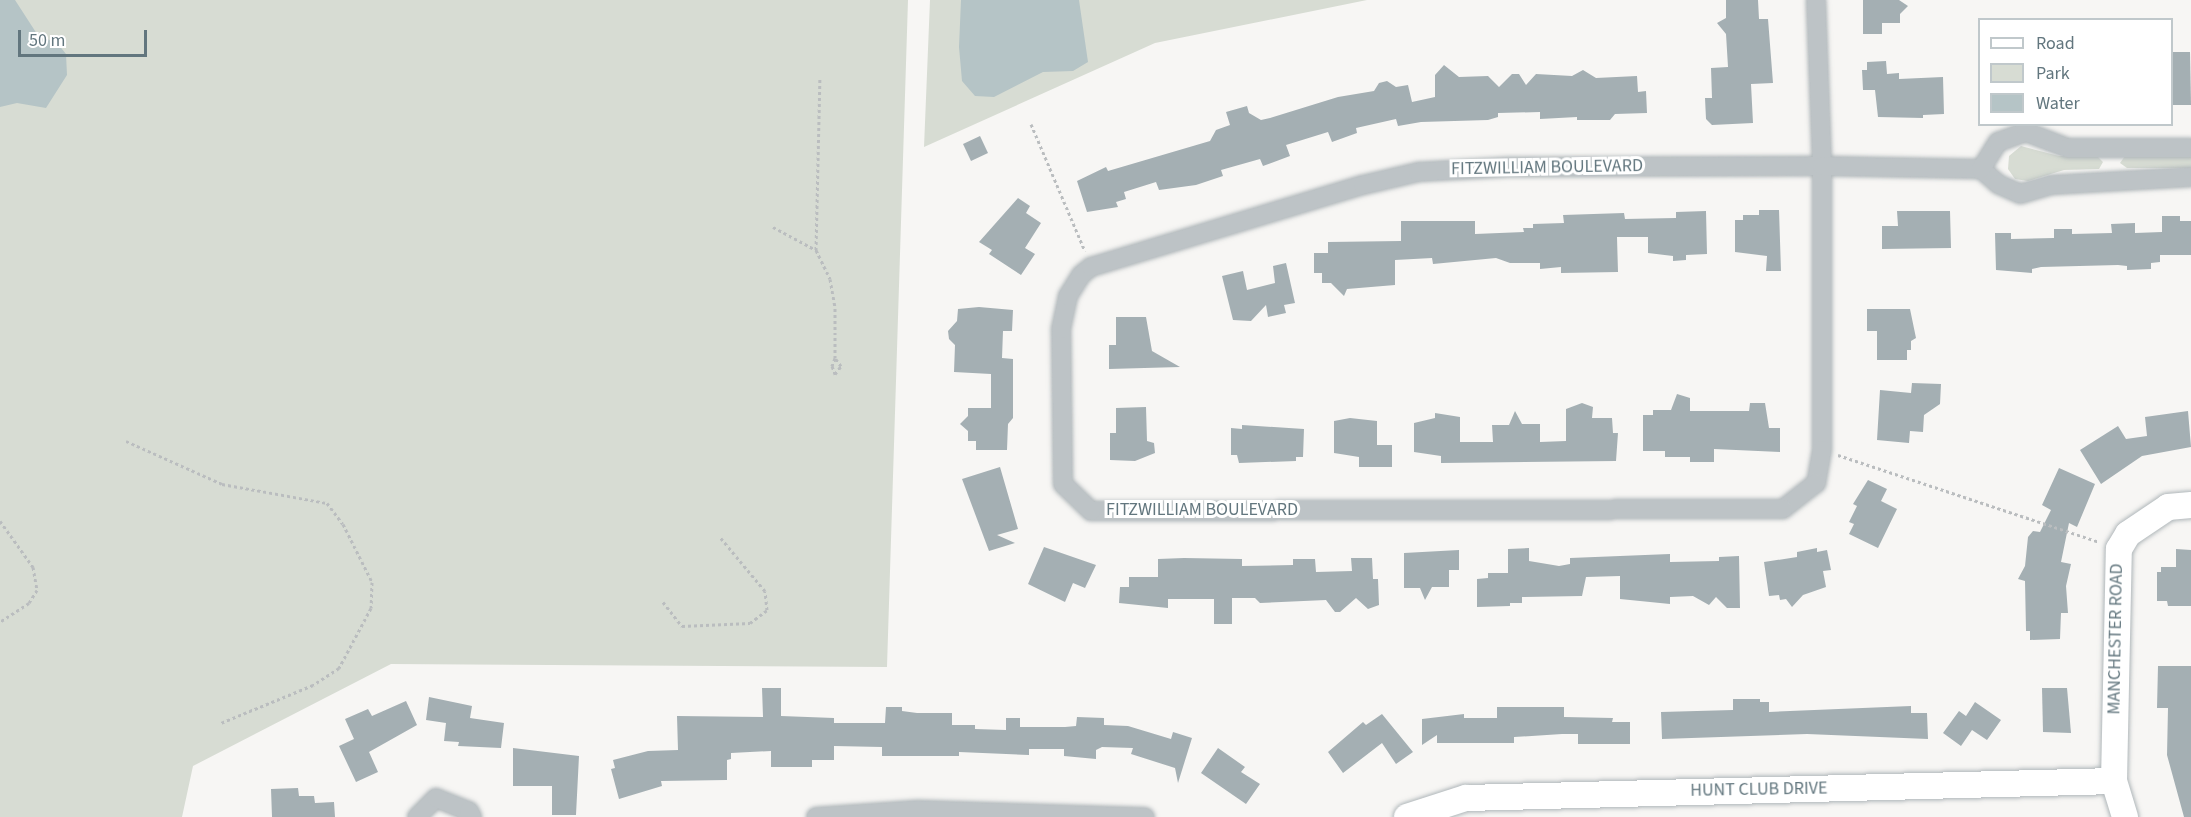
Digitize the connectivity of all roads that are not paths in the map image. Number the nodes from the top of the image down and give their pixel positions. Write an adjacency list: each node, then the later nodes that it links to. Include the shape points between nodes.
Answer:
1 (1816, 0): 3 (street)
2 (2191, 148): 4 (street, via 2068,148 2026,132 1998,142)
3 (1822, 165): 3 (street, FITZWILLIAM BOULEVARD, via 1822,450 1816,483 1783,509 1092,511 1063,484 1061,329 1068,296 1091,267 1418,172); 4 (street, FITZWILLIAM BOULEVARD)
4 (1981, 169): 5 (street, via 1998,184 2020,194 2051,185)
5 (2191, 177)
6 (2191, 505): 7 (street, MANCHESTER ROAD, via 2168,507 2128,534 2119,549)
7 (2114, 781): 8 (street, HUNT CLUB DRIVE, via 1467,798); 14 (street, MANCHESTER ROAD)
8 (1441, 811): 13 (street, HUNT CLUB DRIVE)
9 (417, 817): 10 (street, via 436,798 469,811)
10 (472, 817)
11 (816, 817): 12 (street, via 918,810)
12 (1145, 817)
13 (1407, 817)
14 (2125, 817)

